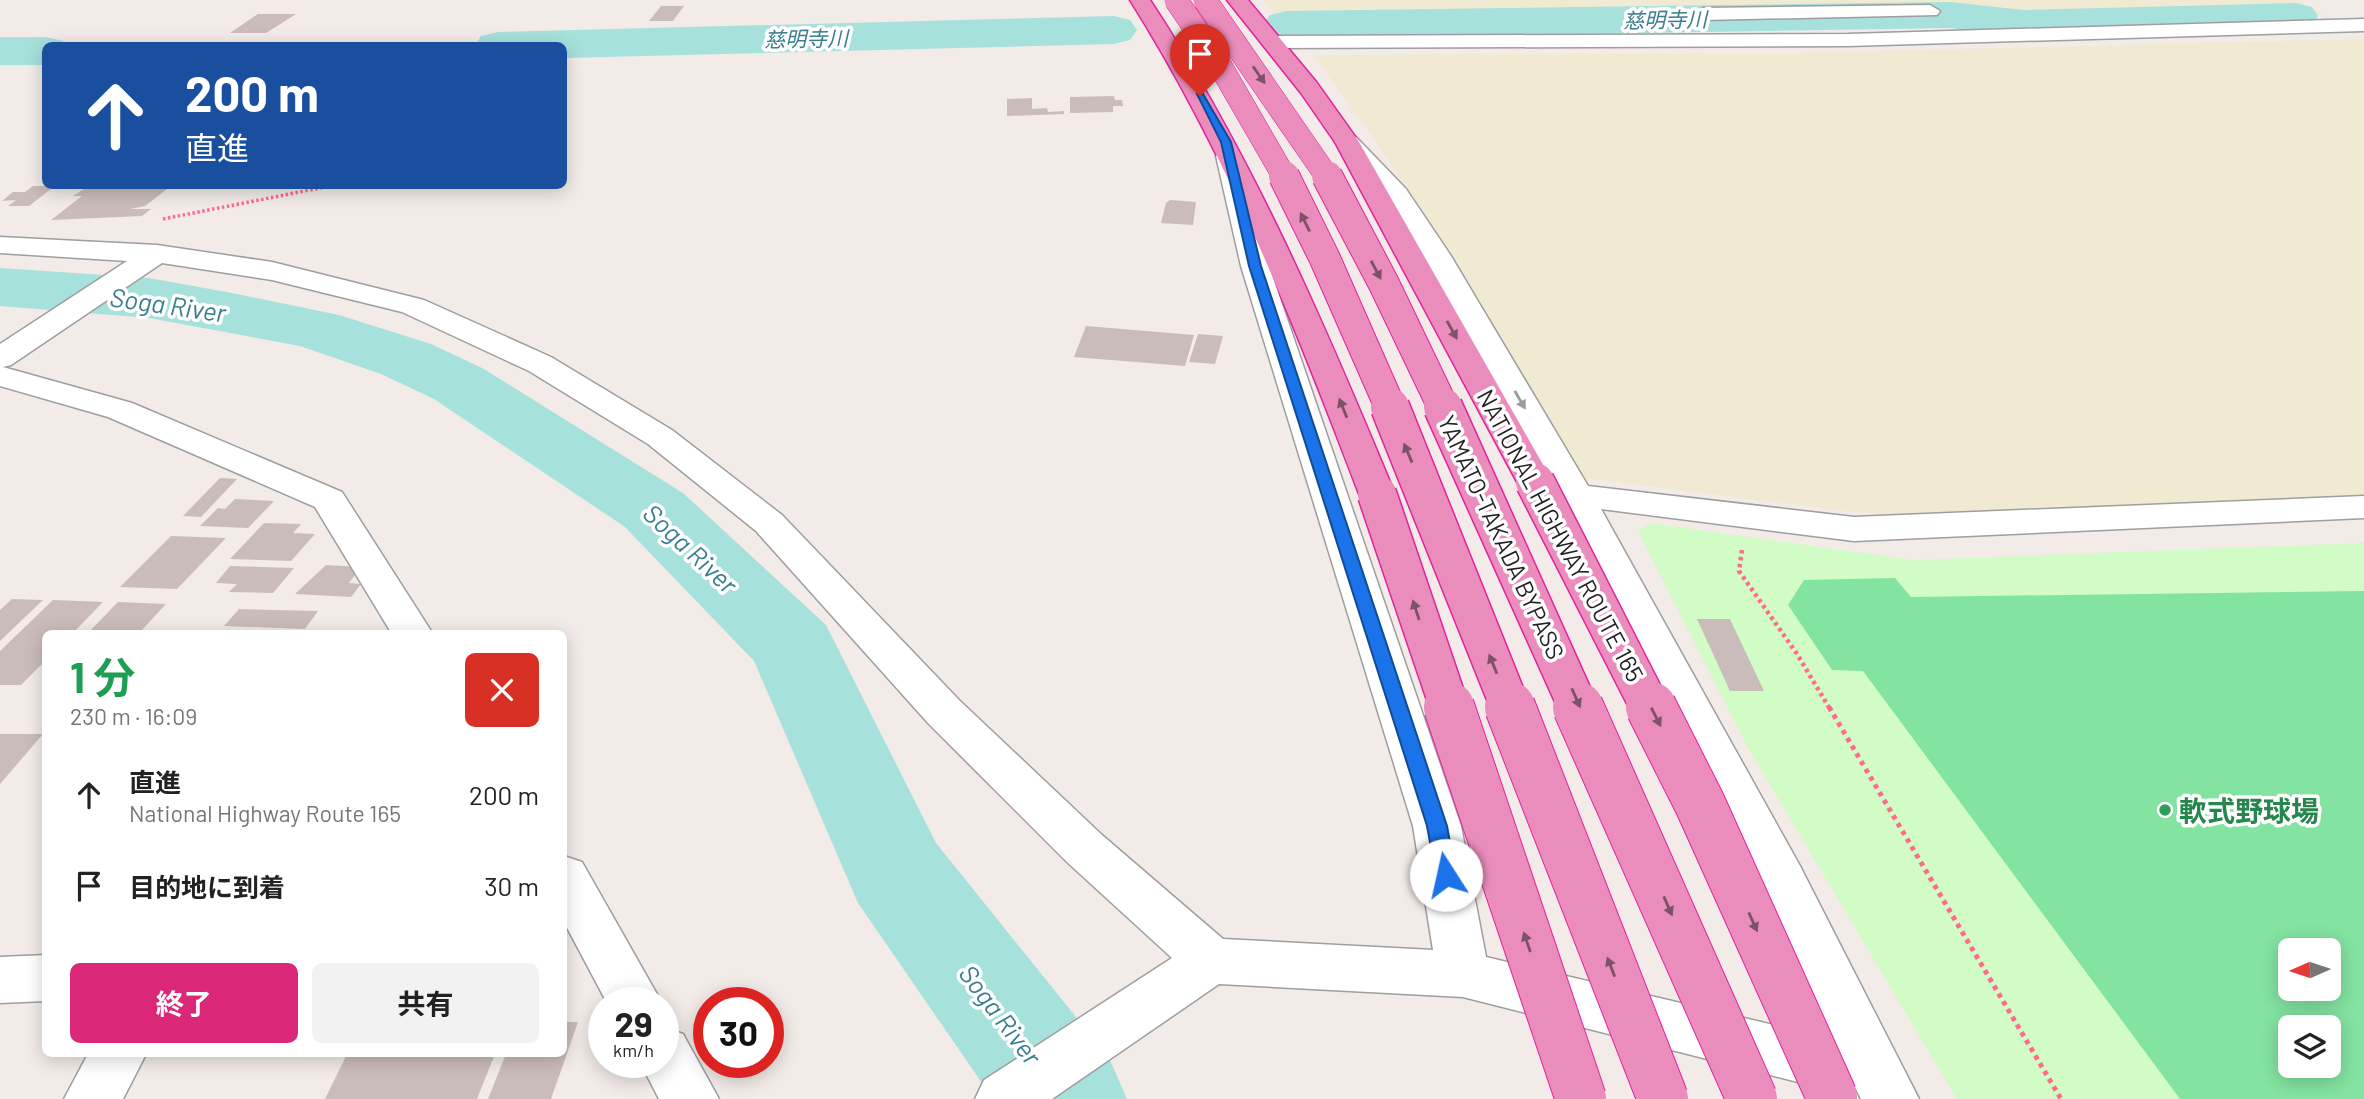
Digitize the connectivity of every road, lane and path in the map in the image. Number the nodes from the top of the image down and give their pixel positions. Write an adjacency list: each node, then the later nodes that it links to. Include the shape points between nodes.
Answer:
1 (1140, 0): 12 (highway)
2 (1176, 0): 35 (highway, YAMATO-TAKADA BYPASS, one-way to 2, bridge, via 1453,564 1336,284 1277,164)
3 (1205, 0): 36 (highway, YAMATO-TAKADA BYPASS, one-way to 36, bridge, via 1320,163 1384,284 1478,480)
4 (1237, 0): 8 (highway, NATIONAL HIGHWAY ROUTE 165)
5 (2325, 6): 10 (street)
6 (1950, 11): 7 (street)
7 (1685, 14)
8 (1253, 19): 9 (street); 11 (highway, NATIONAL HIGHWAY ROUTE 165)
9 (1281, 19)
10 (2362, 25): 11 (street, via 2015,24 1783,40)
11 (1273, 42): 13 (highway, NATIONAL HIGHWAY ROUTE 165)
12 (1226, 142): 24 (street, via 1255,266 1437,826); 34 (highway, one-way to 12, bridge, via 1377,494 1284,264)
13 (1347, 142): 18 (highway, NATIONAL HIGHWAY ROUTE 165, one-way to 18); 18 (street, one-way to 18, via 1397,195 1437,256)
14 (320, 189): 15 (path)
15 (158, 237): 16 (street); 17 (street); 23 (street, via 413,306 540,364 660,437 769,523 944,712)
16 (0, 246)
17 (5, 361): 21 (street, via 329,500)
18 (1555, 489): 19 (street, via 1854,529); 30 (street, via 1782,880)
19 (2364, 507)
20 (1743, 536): 37 (path, via 1739,571 1797,654)
21 (410, 630)
22 (567, 881): 27 (street)
23 (1200, 968): 24 (street); 33 (street)
24 (1463, 974): 30 (street)
25 (42, 978): 26 (street)
26 (0, 980)
27 (626, 987)
28 (116, 1057): 31 (street)
29 (678, 1078): 32 (street)
30 (1868, 1092)
31 (93, 1099)
32 (690, 1099)
33 (1004, 1099)
34 (1581, 1099)
35 (1662, 1099)
36 (1752, 1099)
37 (2061, 1099)

